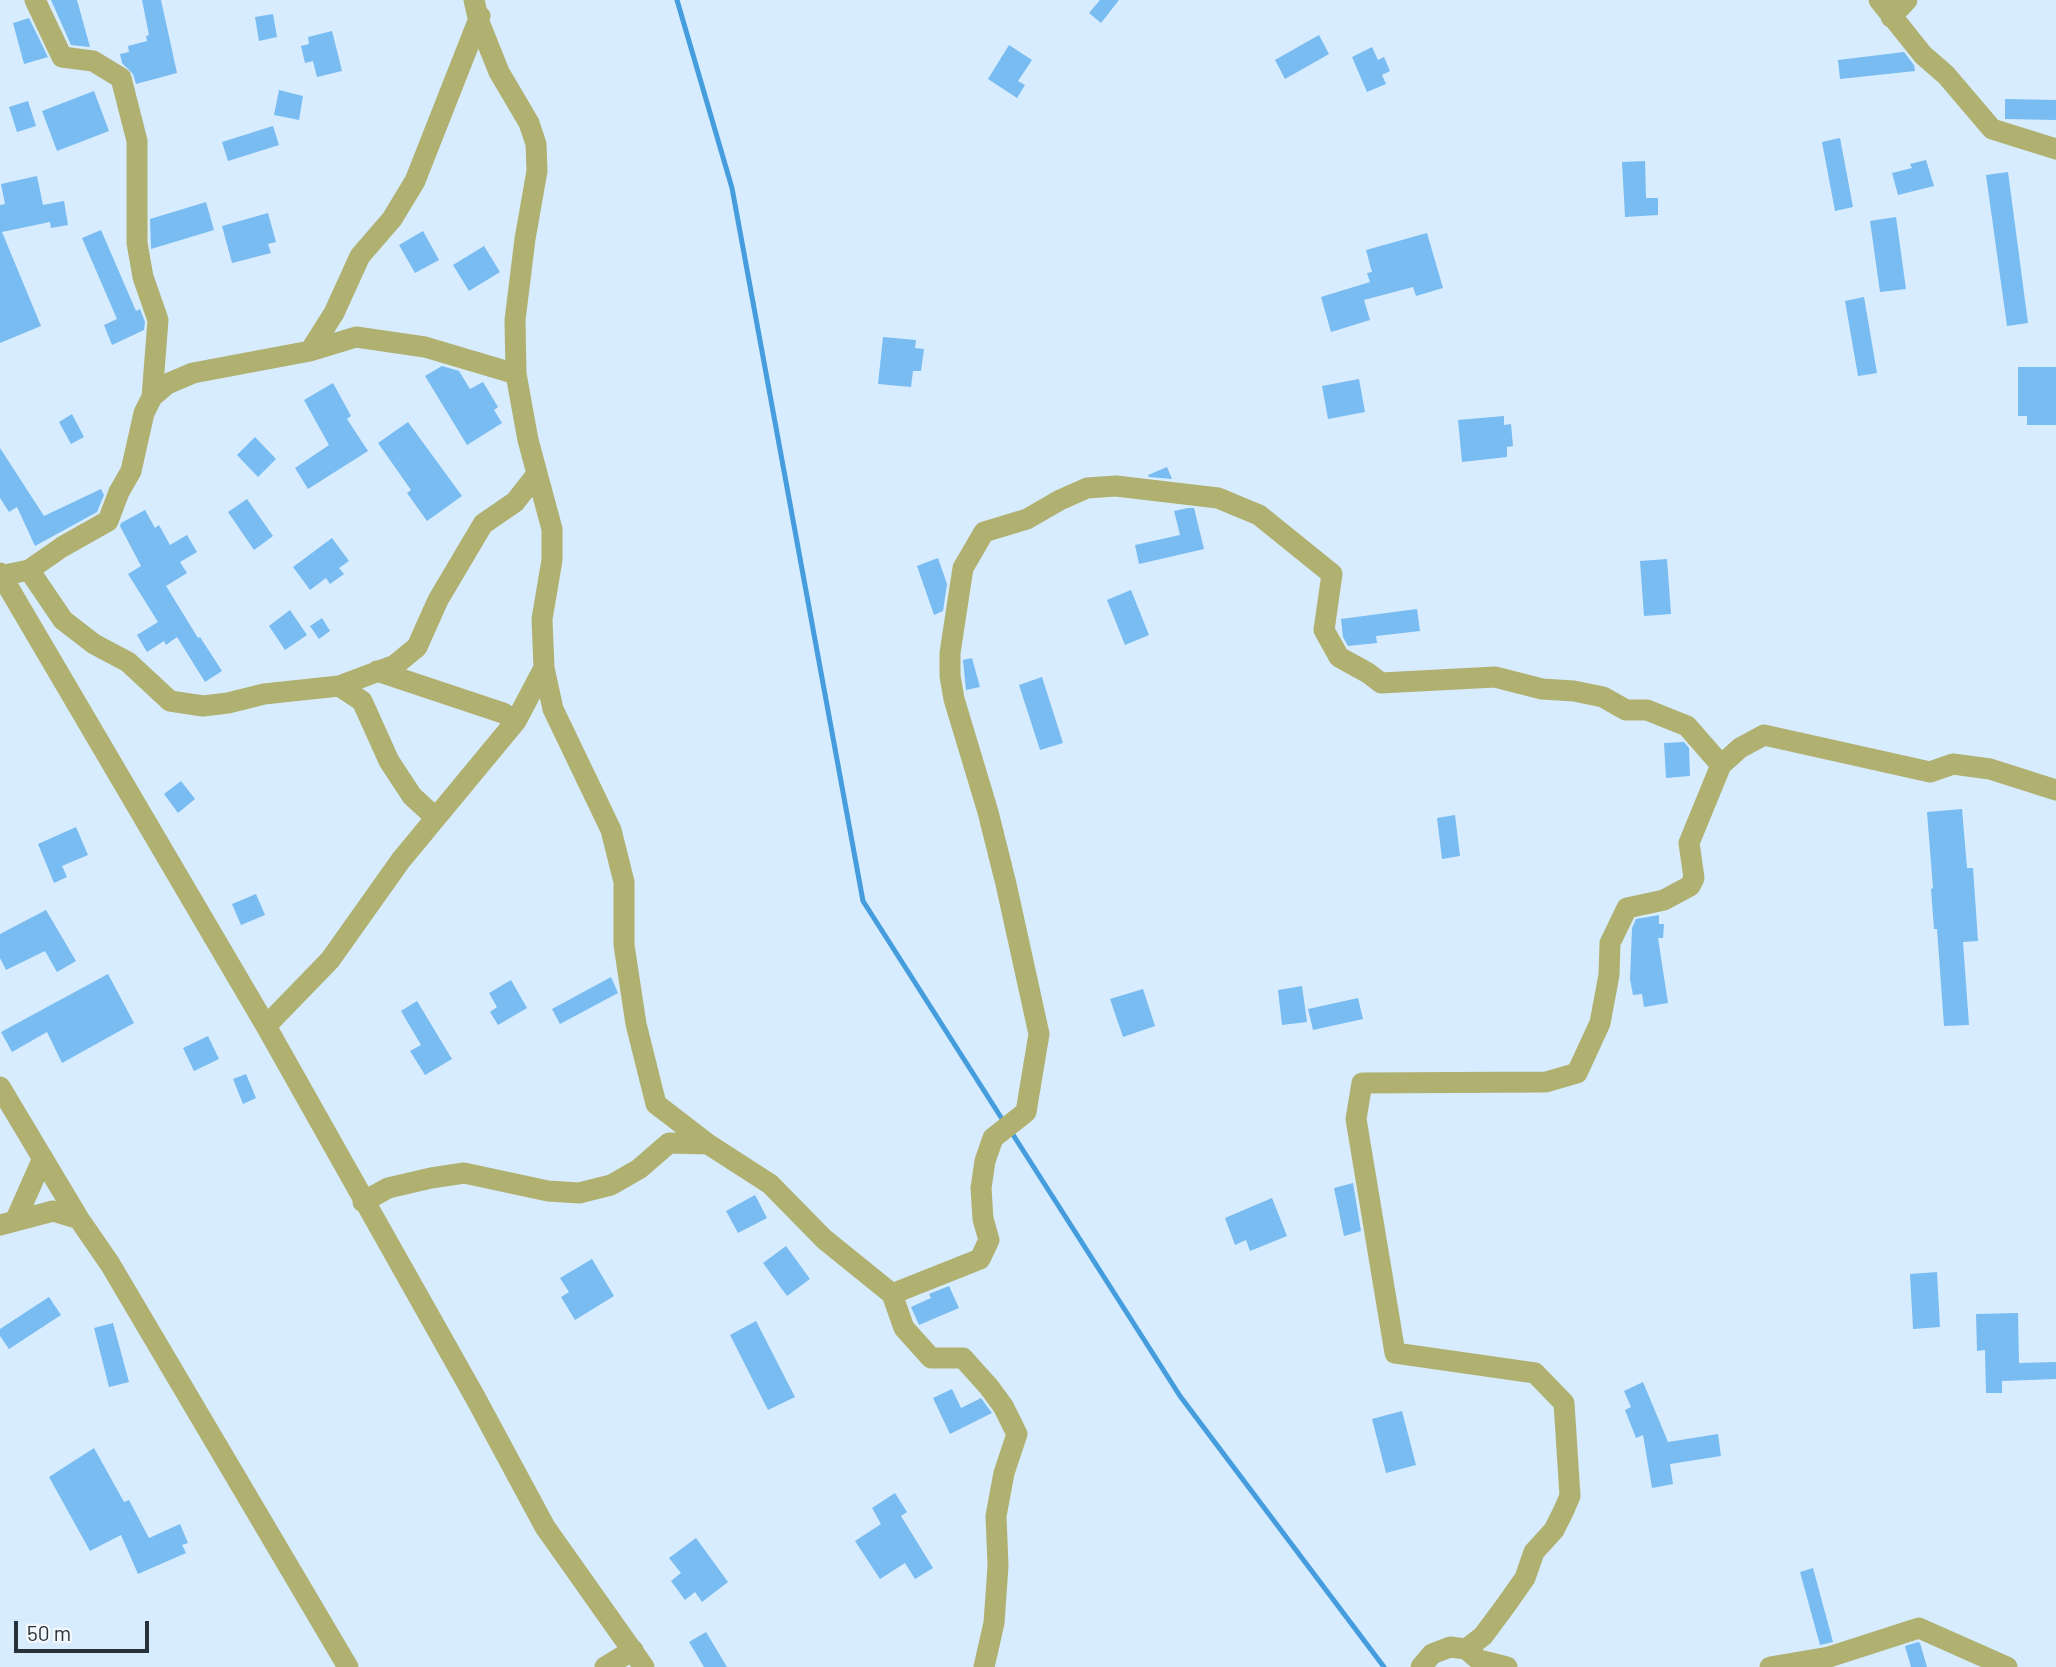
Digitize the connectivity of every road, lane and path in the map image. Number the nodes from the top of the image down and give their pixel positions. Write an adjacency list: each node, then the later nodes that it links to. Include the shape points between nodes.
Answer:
1 (35, 0): 10 (street, via 62,57 93,61 121,78 137,141 137,243 158,320)
2 (474, 0): 6 (street)
3 (483, 0): 6 (street)
4 (1907, 0): 5 (street)
5 (1885, 8): 7 (street, via 1992,129)
6 (479, 22): 8 (street, via 415,181 393,219 360,256 334,313); 9 (street, via 536,144 537,171 515,320)
7 (2056, 149)
8 (310, 351): 9 (street, via 356,337 425,346); 10 (street, via 193,373 167,384)
9 (516, 374): 11 (street)
10 (152, 397): 12 (street, via 131,471 108,521)
11 (537, 474): 14 (street, via 552,529 542,620); 15 (street, via 515,502 483,524 438,600 417,647 395,665)
12 (29, 569): 13 (street); 16 (street, via 63,620 128,662 170,701 228,704 264,694)
13 (0, 575): 21 (street)
14 (544, 668): 17 (street); 23 (street, via 553,709 611,830 624,881 624,945 636,1024 656,1104)
15 (377, 671): 16 (street); 17 (street)
16 (339, 685): 20 (street, via 362,701 389,761 412,796)
17 (516, 721): 20 (street)
18 (1721, 765): 19 (street, via 1764,735 1930,772 1953,764 1990,769); 28 (street, via 1687,726 1647,710 1626,710 1603,697 1495,677 1381,683 1339,657 1324,630 1332,574 1259,516 1218,498 1116,486 1087,488 1027,519 984,532 963,568 950,676 1006,884 1039,1034 1026,1112 993,1139 985,1161 981,1188 989,1240 980,1259); 29 (street, via 1689,843 1694,878 1690,886 1664,900 1627,908 1610,943 1600,1023 1577,1073 1546,1082 1362,1083 1356,1119 1395,1353 1535,1373 1564,1403 1570,1496 1554,1530 1534,1552 1525,1578 1483,1636)
19 (2056, 790)
20 (436, 818): 21 (street, via 330,960)
21 (266, 1026): 25 (street)
22 (0, 1087): 24 (street)
23 (708, 1144): 25 (street, via 669,1143 621,1180 579,1193 464,1173 388,1188); 28 (street, via 770,1184 824,1239)
24 (43, 1158): 26 (street); 27 (street)
25 (363, 1202): 30 (street, via 545,1527)
26 (79, 1219): 27 (street, via 53,1211); 31 (street)
27 (8, 1222)
28 (891, 1294): 33 (street, via 904,1328 932,1358 963,1358 989,1387 1017,1434 996,1516 994,1623)
29 (1466, 1649): 34 (street, via 1450,1647 1432,1654); 35 (street, via 1479,1660)
30 (638, 1659): 32 (street)
31 (348, 1667)
32 (605, 1667)
33 (984, 1667)
34 (1421, 1667)
35 (1507, 1667)
36 (1770, 1667): 37 (street, via 1829,1657 1919,1628)
37 (2007, 1667)

